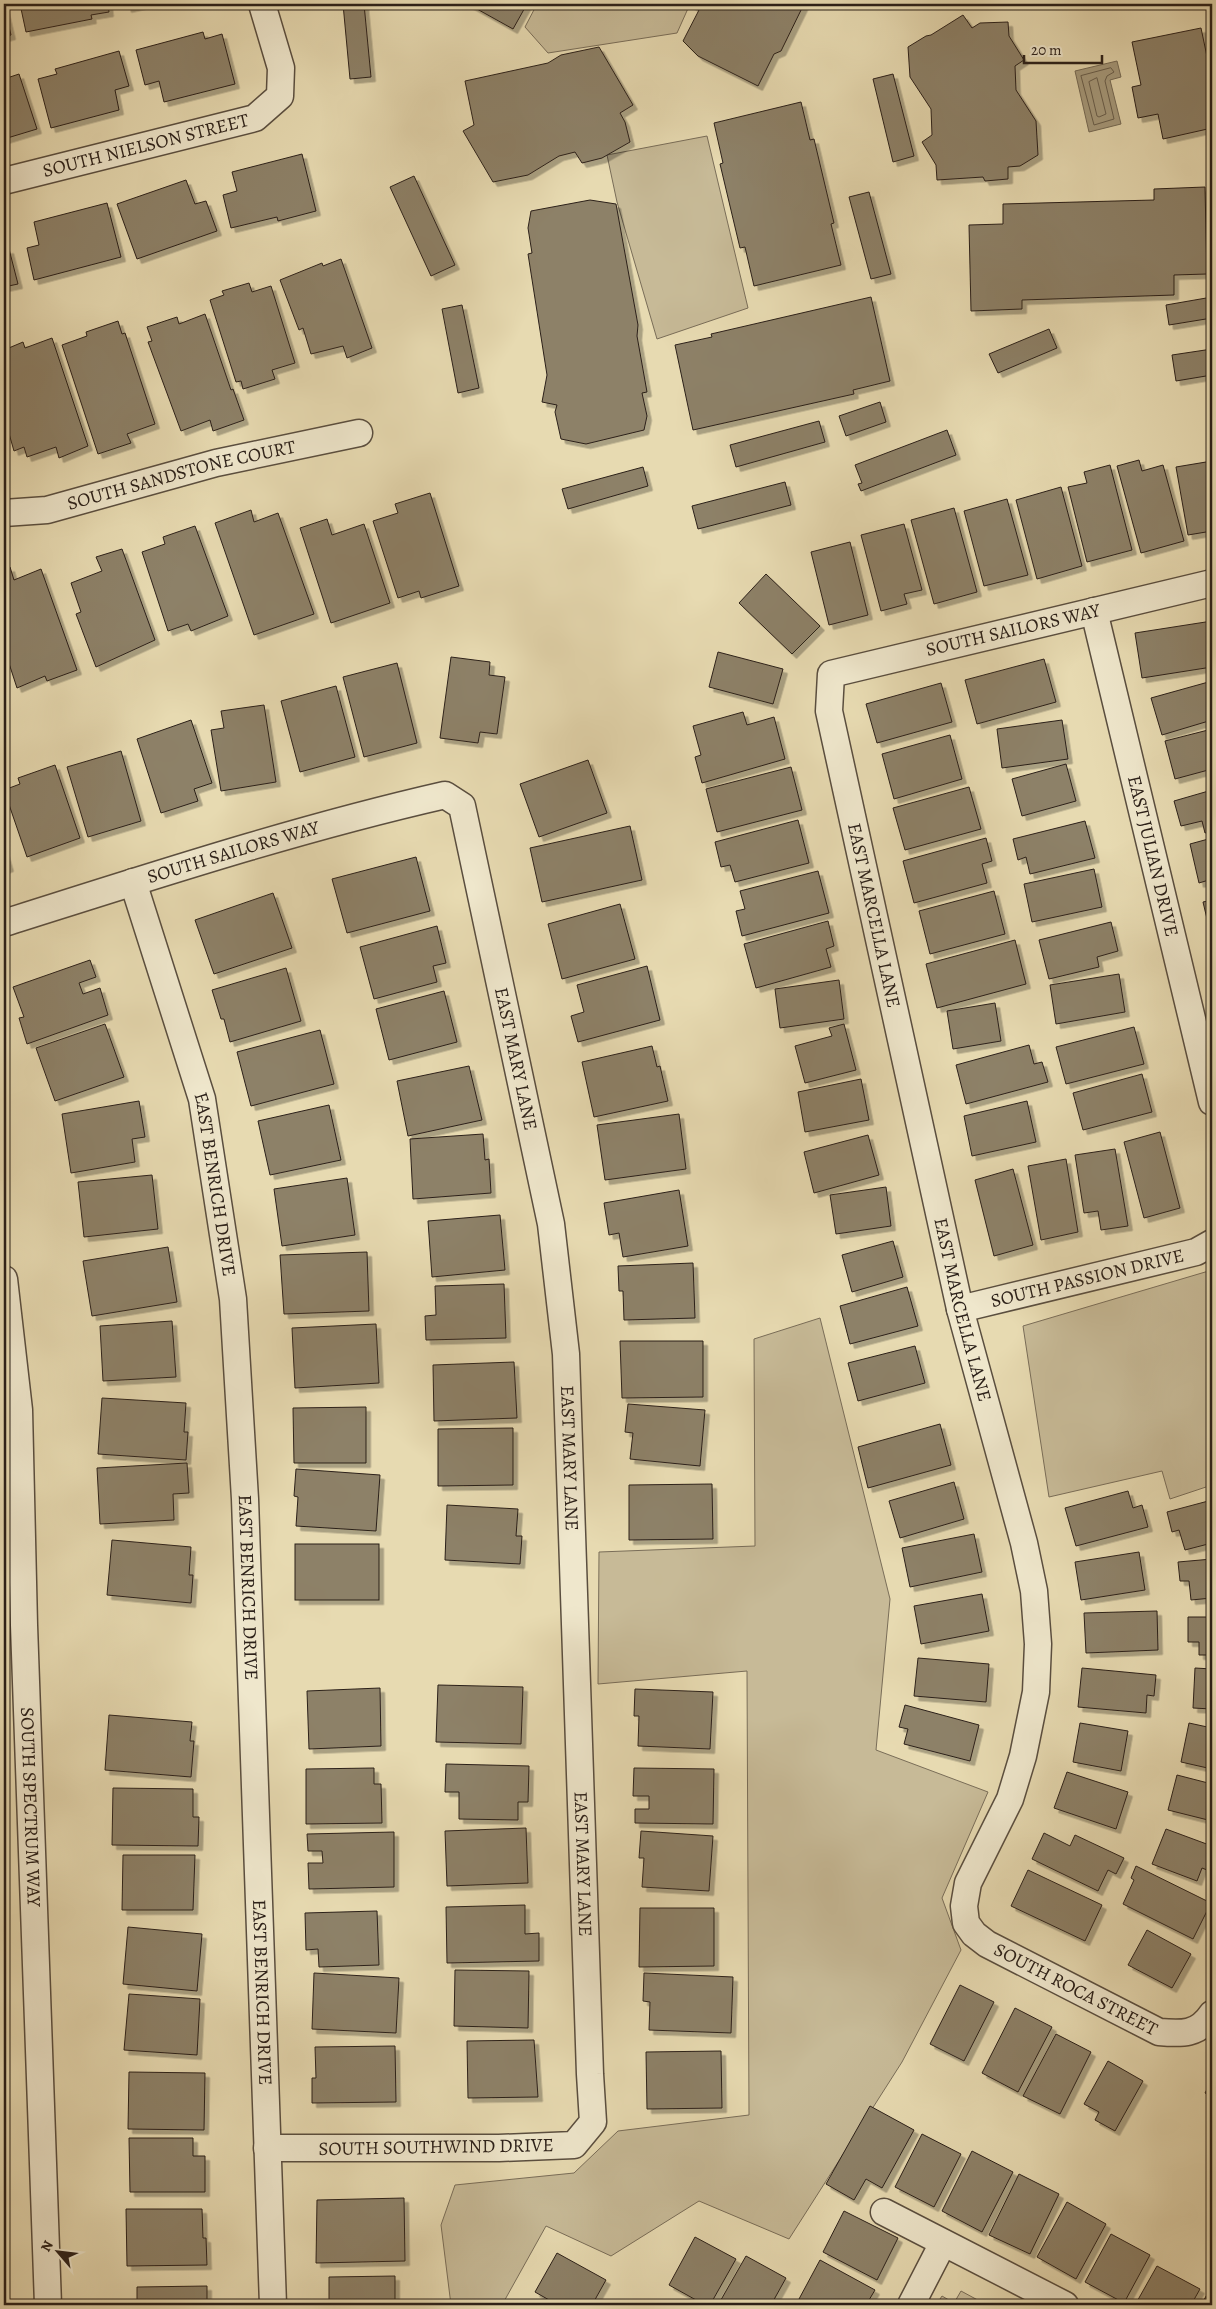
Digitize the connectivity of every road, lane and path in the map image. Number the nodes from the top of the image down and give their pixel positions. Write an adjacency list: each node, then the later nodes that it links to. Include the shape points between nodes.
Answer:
1 (262, 4): 2 (street, SOUTH NIELSON STREET, via 281,68 280,96 255,118)
2 (4, 180)
3 (359, 433): 4 (street, SOUTH SANDSTONE COURT, via 216,464 47,510)
4 (4, 513)
5 (1212, 582): 6 (street, SOUTH SAILORS WAY)
6 (1094, 611): 7 (street, SOUTH SAILORS WAY, via 831,674); 11 (street, EAST JULIAN DRIVE)
7 (830, 690): 14 (street, EAST MARCELLA LANE, via 829,711)
8 (462, 806): 9 (street, SOUTH SAILORS WAY, via 445,795 361,814); 18 (street, EAST MARY LANE, via 551,1224 566,1354)
9 (132, 882): 10 (street, SOUTH SAILORS WAY); 19 (street, EAST BENRICH DRIVE, via 202,1099 233,1298 245,1499)
10 (4, 923)
11 (1212, 1102)
12 (1212, 1243): 14 (street, SOUTH PASSION DRIVE, via 1196,1252)
13 (4, 1279): 15 (street, SOUTH SPECTRUM WAY, via 19,1410)
14 (960, 1309): 16 (street, EAST MARCELLA LANE, via 1024,1543 1034,1591 1038,1644 1036,1692 1023,1756 1010,1799 968,1883 964,1906)
15 (14, 1650): 22 (street, SOUTH SPECTRUM WAY)
16 (966, 1922): 17 (street, SOUTH ROCA STREET, via 987,1944 1160,2032 1178,2034)
17 (1204, 2023)
18 (593, 2122): 19 (street, SOUTH SOUTHWIND DRIVE, via 574,2145)
19 (267, 2148): 23 (street, EAST BENRICH DRIVE)
20 (884, 2212): 21 (street)
21 (943, 2243): 24 (street); 25 (street)
22 (48, 2305)
23 (273, 2305)
24 (911, 2305)
25 (1064, 2305)

